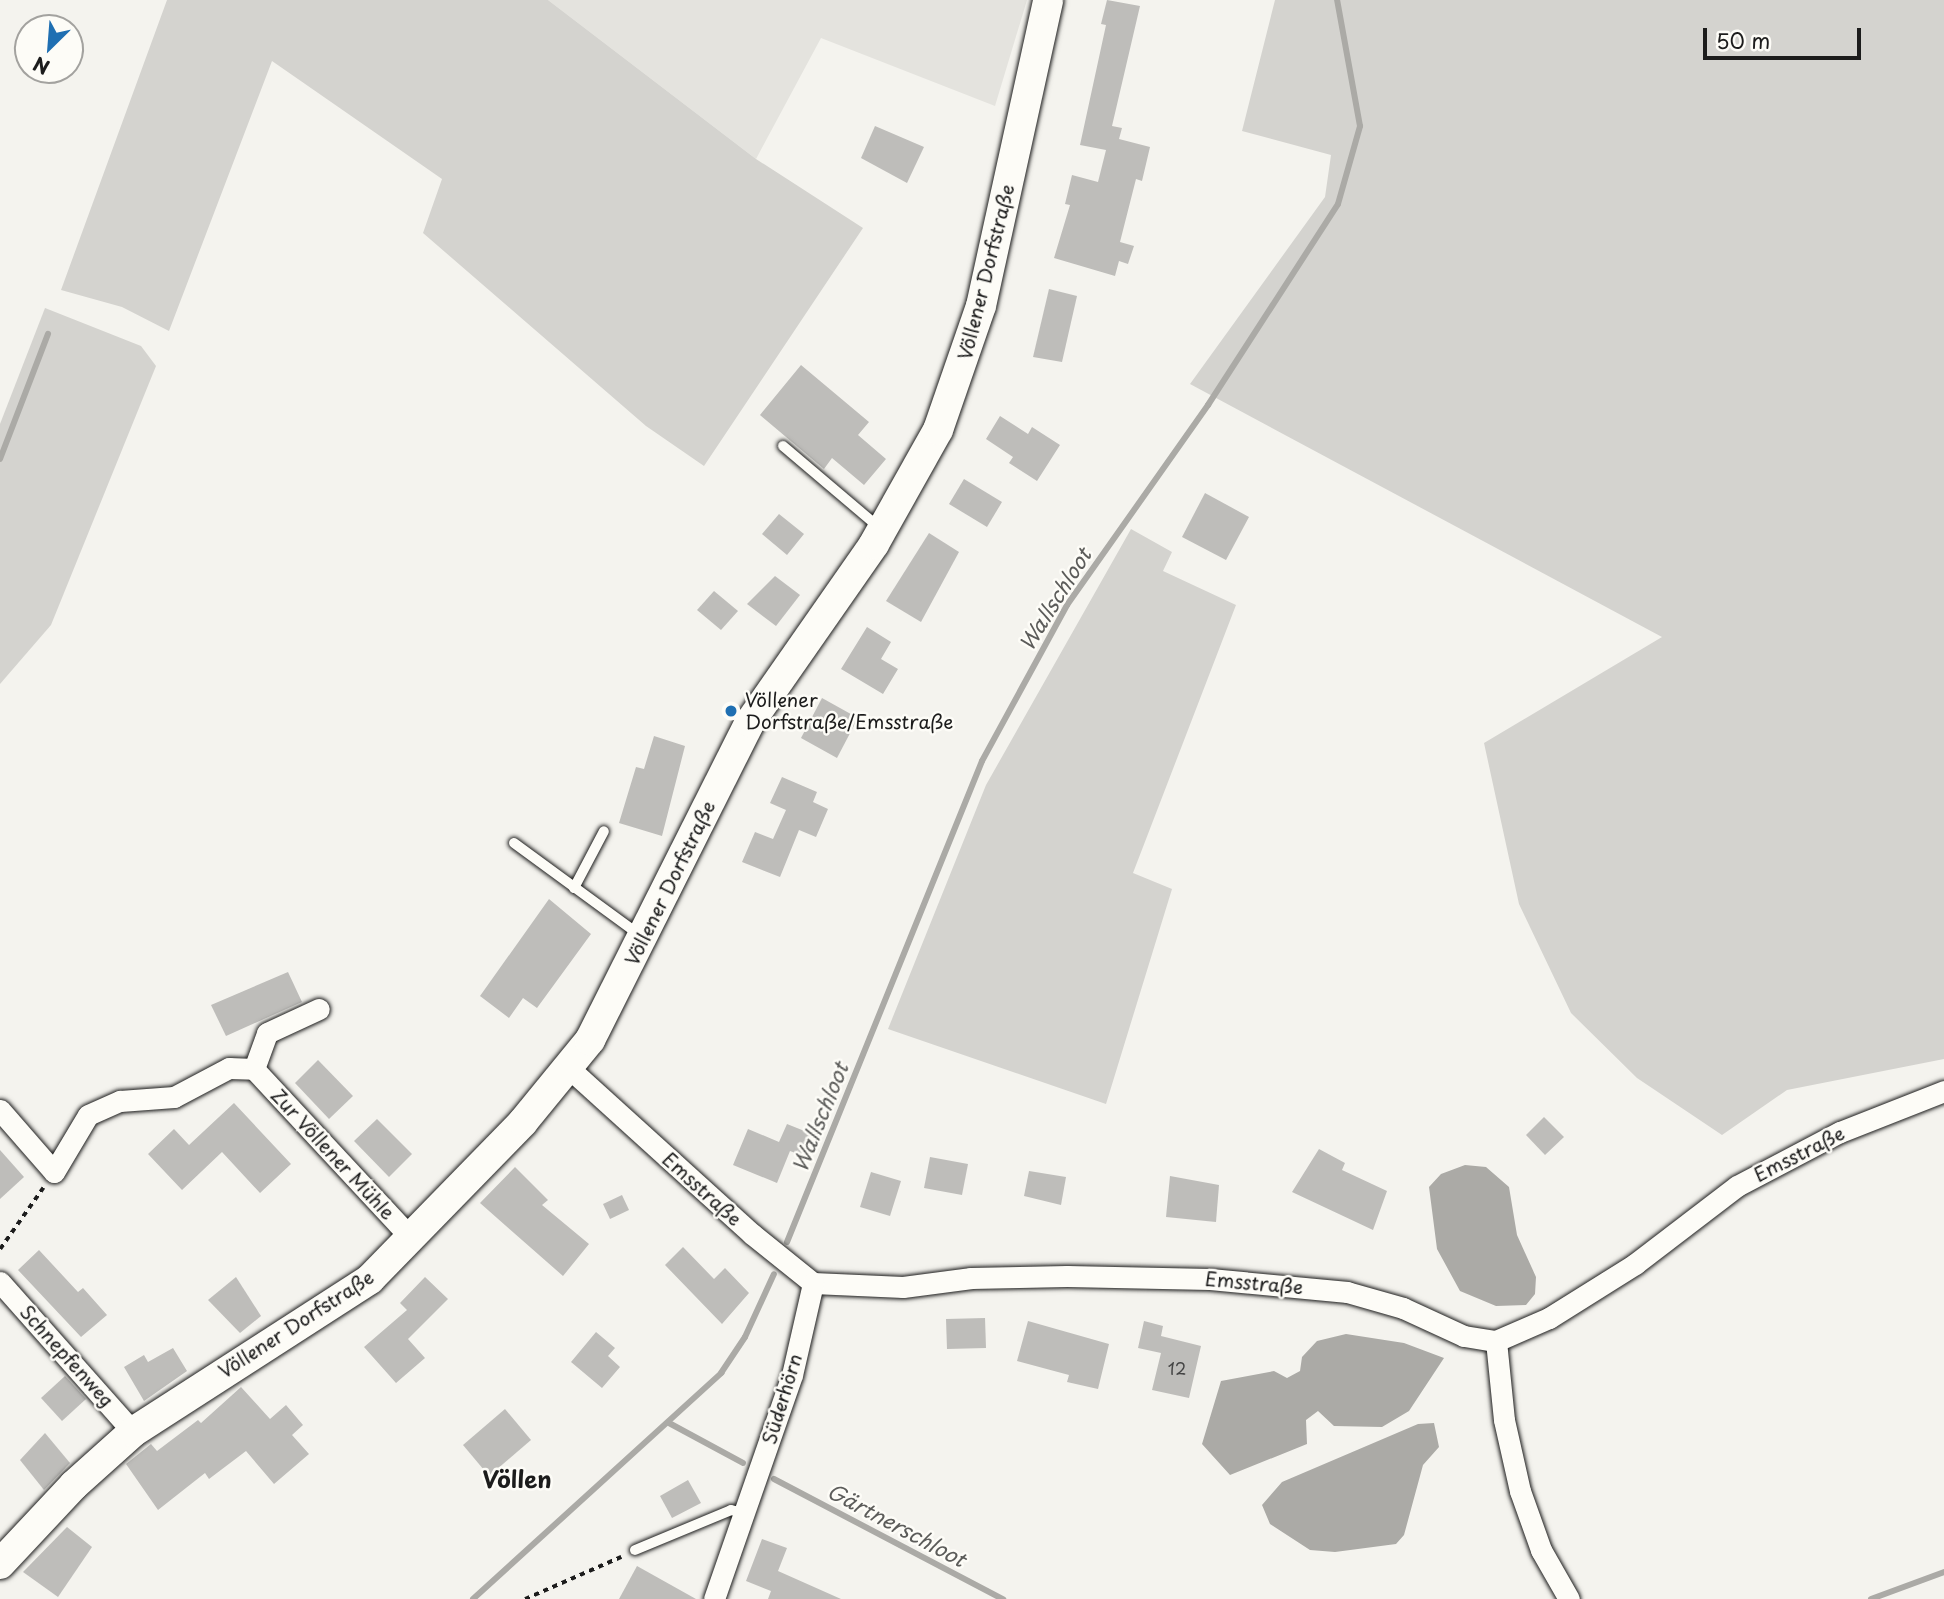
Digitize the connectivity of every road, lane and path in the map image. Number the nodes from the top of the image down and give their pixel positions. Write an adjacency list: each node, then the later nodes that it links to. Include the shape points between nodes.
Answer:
1 (1048, 0): 3 (street, Völlener Dorfstraße, via 972,338 938,430)
2 (783, 446): 3 (lane)
3 (883, 530): 7 (street, Völlener Dorfstraße, via 750,722)
4 (604, 831): 6 (lane)
5 (514, 843): 6 (lane)
6 (574, 888): 7 (lane)
7 (643, 938): 10 (street, Völlener Dorfstraße)
8 (319, 1009): 9 (street, via 267,1033)
9 (254, 1069): 13 (street, via 229,1068 174,1097 120,1101 88,1115); 14 (street, Zur Völlener Mühle)
10 (570, 1069): 14 (street, Völlener Dorfstraße); 17 (street, Emsstraße, via 752,1234)
11 (1944, 1091): 18 (street, Emsstraße, via 1840,1132 1737,1186 1635,1264 1549,1318)
12 (0, 1110): 13 (street)
13 (54, 1172): 15 (path)
14 (411, 1238): 19 (street, Völlener Dorfstraße, via 344,1298)
15 (0, 1249)
16 (0, 1282): 19 (street, Schnepfenweg)
17 (813, 1283): 18 (street, Emsstraße, via 903,1287 971,1278 1210,1279 1347,1292 1403,1308 1464,1336); 20 (street, Süderhörn, via 792,1375)
18 (1496, 1341): 25 (street, via 1504,1420 1520,1491 1541,1550)
19 (133, 1432): 22 (street, Völlener Dorfstraße, via 92,1467)
20 (744, 1513): 21 (lane, via 731,1510); 24 (street, Süderhörn)
21 (635, 1550): 23 (path)
22 (0, 1564)
23 (525, 1599)
24 (714, 1599)
25 (1569, 1599)

